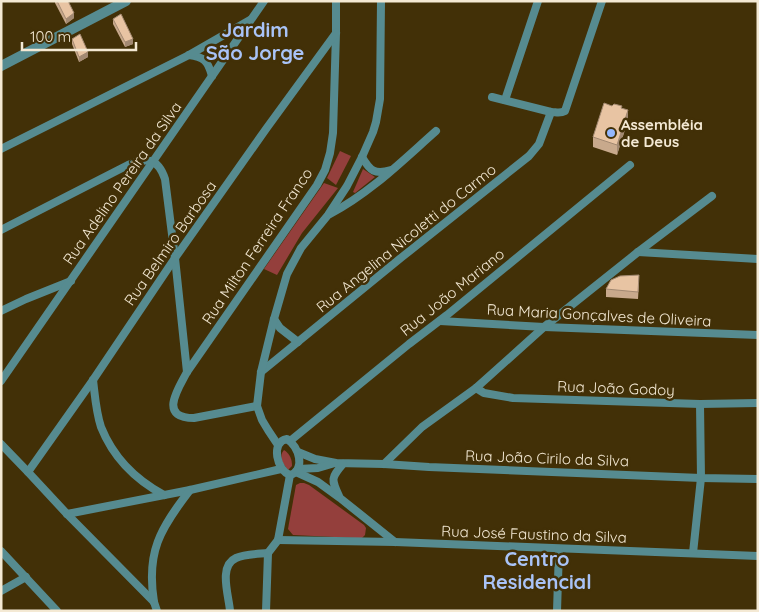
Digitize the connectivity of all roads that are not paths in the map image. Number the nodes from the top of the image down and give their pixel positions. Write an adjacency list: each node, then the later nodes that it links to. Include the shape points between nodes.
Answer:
1 (126, 1): 10 (street)
2 (264, 1): 7 (street, Rua Adelino Pereira da Silva)
3 (336, 1): 8 (street, Rua Milton Ferreira Franco)
4 (381, 1): 17 (street, via 380,99 376,122)
5 (538, 1): 13 (street)
6 (602, 1): 14 (street, via 567,107 562,113)
7 (252, 20): 9 (street); 11 (street, Rua Adelino Pereira da Silva)
8 (336, 33): 26 (street, Rua Belmiro Barbosa); 34 (street, Rua Milton Ferreira Franco, via 333,133 325,170)
9 (189, 55): 11 (street, via 206,61); 16 (street)
10 (1, 66)
11 (212, 76): 18 (street, Rua Adelino Pereira da Silva)
12 (492, 97): 13 (street)
13 (505, 100): 14 (street)
14 (551, 112): 33 (street, Rua Angelina Nicoletti do Carmo, via 539,144 529,156)
15 (436, 131): 20 (street)
16 (1, 149)
17 (362, 157): 20 (street, via 376,172); 22 (street, via 348,186)
18 (154, 162): 23 (street, via 144,160 128,165); 26 (street, via 165,179); 27 (street, Rua Adelino Pereira da Silva)
19 (630, 165): 30 (street, Rua João Mariano)
20 (393, 170): 22 (street)
21 (712, 196): 24 (street)
22 (328, 215): 29 (street, via 295,257)
23 (1, 230)
24 (638, 252): 25 (street); 31 (street)
25 (756, 257)
26 (175, 258): 34 (street); 37 (street, Rua Belmiro Barbosa)
27 (70, 281): 28 (street); 36 (street, Rua Adelino Pereira da Silva)
28 (1, 311)
29 (274, 319): 33 (street); 35 (street)
30 (440, 321): 31 (street, Rua Maria Gonçalves de Oliveira); 42 (street, Rua João Mariano)
31 (544, 327): 32 (street, Rua Maria Gonçalves de Oliveira); 38 (street)
32 (758, 335)
33 (298, 342): 35 (street, Rua Angelina Nicoletti do Carmo)
34 (187, 372): 41 (street, Rua Milton Ferreira Franco, via 173,402 176,413 186,418)
35 (261, 372): 41 (street)
36 (1, 380)
37 (93, 380): 49 (street, Rua Belmiro Barbosa); 54 (street, via 101,426 110,445 134,475)
38 (476, 388): 39 (street, Rua João Godoy, via 484,394 513,398); 47 (street, via 422,427)
39 (700, 404): 40 (street, Rua João Godoy); 51 (street)
40 (758, 404)
41 (257, 406): 44 (street)
42 (290, 441): 44 (street, via 283,440); 45 (street)
43 (1, 444): 49 (street)
44 (278, 445): 48 (street, via 277,455)
45 (298, 452): 46 (street, Rua João Cirilo da Silva); 50 (street, via 299,464)
46 (339, 464): 47 (street, Rua João Cirilo da Silva); 50 (street, Rua João Cirilo da Silva); 55 (street, via 333,484)
47 (384, 464): 51 (street, Rua João Cirilo da Silva)
48 (282, 469): 50 (street, via 284,473); 53 (street)
49 (28, 472): 56 (street)
50 (295, 472): 55 (street, via 318,482); 57 (street)
51 (700, 478): 52 (street, Rua João Cirilo da Silva); 62 (street)
52 (758, 479)
53 (190, 490): 54 (street); 66 (street, via 161,533 155,550 152,573)
54 (164, 495): 56 (street)
55 (340, 498): 58 (street)
56 (67, 514): 66 (street)
57 (278, 540): 58 (street, Rua José Faustino da Silva); 61 (street)
58 (395, 542): 59 (street, Rua José Faustino da Silva)
59 (559, 549): 62 (street, Rua José Faustino da Silva); 71 (street)
60 (1, 551): 64 (street)
61 (268, 553): 69 (street, via 236,558 230,562 226,572); 70 (street)
62 (693, 553): 63 (street, Rua José Faustino da Silva)
63 (758, 556)
64 (26, 577): 65 (street); 67 (street)
65 (1, 591)
66 (154, 602): 68 (street)
67 (57, 611)
68 (157, 611)
69 (230, 611)
70 (266, 611)
71 (557, 611)

